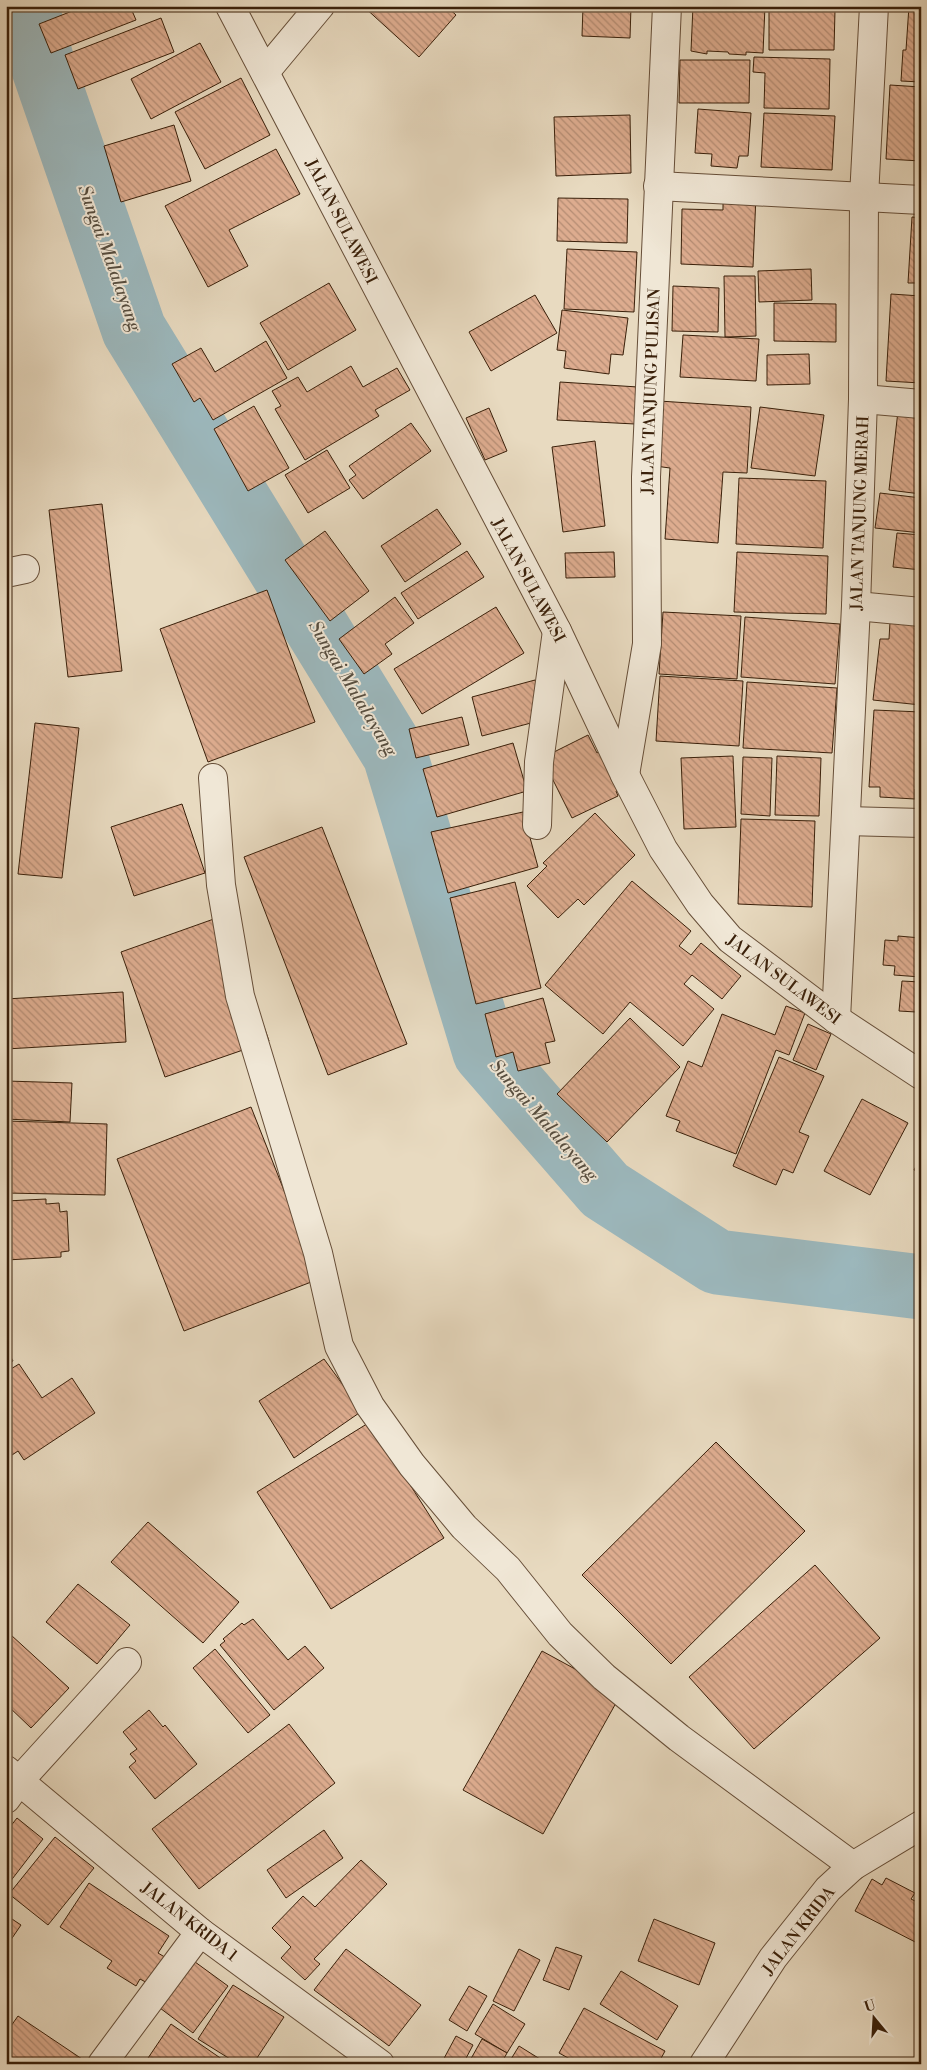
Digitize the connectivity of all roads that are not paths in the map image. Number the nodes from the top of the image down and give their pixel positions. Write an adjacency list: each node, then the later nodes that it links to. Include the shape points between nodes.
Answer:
1 (230, 6): 5 (street, JALAN SULAWESI)
2 (320, 6): 5 (street)
3 (667, 6): 6 (street, JALAN TANJUNG PULISAN)
4 (874, 6): 7 (street, JALAN TANJUNG MERAH)
5 (266, 72): 13 (street, JALAN SULAWESI)
6 (658, 186): 7 (street); 14 (street, JALAN TANJUNG PULISAN, via 646,477 647,644)
7 (864, 197): 8 (street); 9 (street, JALAN TANJUNG MERAH)
8 (921, 200)
9 (863, 399): 10 (street); 11 (street, JALAN TANJUNG MERAH)
10 (921, 404)
11 (856, 606): 12 (street); 16 (street, JALAN TANJUNG MERAH)
12 (921, 612)
13 (557, 631): 14 (street, JALAN SULAWESI); 18 (street, via 539,762)
14 (624, 775): 19 (street, JALAN SULAWESI, via 662,848 700,904 730,939)
15 (213, 778): 24 (street, via 221,885 240,996 318,1253 339,1346 370,1406 412,1465 464,1527 508,1569 560,1634 604,1677 679,1738)
16 (846, 821): 17 (street); 19 (street, JALAN TANJUNG MERAH)
17 (921, 823)
18 (537, 825)
19 (836, 1019): 20 (street, JALAN SULAWESI)
20 (921, 1075)
21 (127, 1662): 22 (street)
22 (11, 1783): 25 (street, JALAN KRIDA 1)
23 (921, 1825): 24 (street, JALAN KRIDA)
24 (854, 1866): 28 (street, JALAN KRIDA, via 813,1905 773,1958)
25 (200, 1932): 26 (street); 27 (street, JALAN KRIDA 1)
26 (102, 2064)
27 (380, 2064)
28 (704, 2064)

